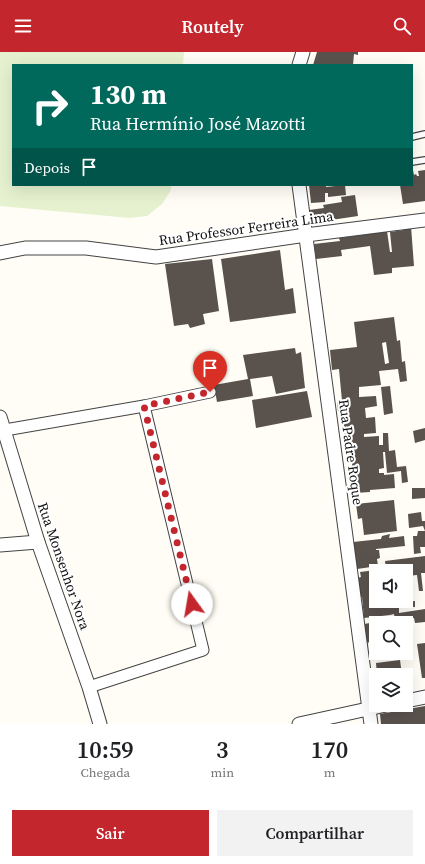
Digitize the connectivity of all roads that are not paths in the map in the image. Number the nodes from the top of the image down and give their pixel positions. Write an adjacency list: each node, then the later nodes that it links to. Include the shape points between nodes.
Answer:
1 (303, 52): 2 (street)
2 (299, 64)
3 (425, 134): 4 (lane)
4 (413, 136)
5 (425, 160): 6 (lane)
6 (413, 162)
7 (299, 186): 9 (street, Rua Padre Roque)
8 (425, 220): 9 (street, Rua Professor Ferreira Lima)
9 (306, 235): 10 (street, Rua Professor Ferreira Lima, via 156,257 86,248 25,248); 20 (street, Rua Padre Roque)
10 (0, 253)
11 (210, 392): 12 (street)
12 (144, 406): 14 (street); 17 (street, via 203,650)
13 (0, 417): 14 (street, Rua Monsenhor Nora)
14 (5, 430): 15 (street, Rua Monsenhor Nora)
15 (38, 542): 16 (street); 17 (street, Rua Monsenhor Nora)
16 (0, 545)
17 (89, 687): 23 (street, Rua Monsenhor Nora)
18 (425, 697): 19 (street)
19 (413, 700)
20 (369, 701)
21 (369, 708): 24 (street)
22 (370, 712): 25 (street, Rua Padre Roque)
23 (100, 724)
24 (299, 724)
25 (372, 724)

